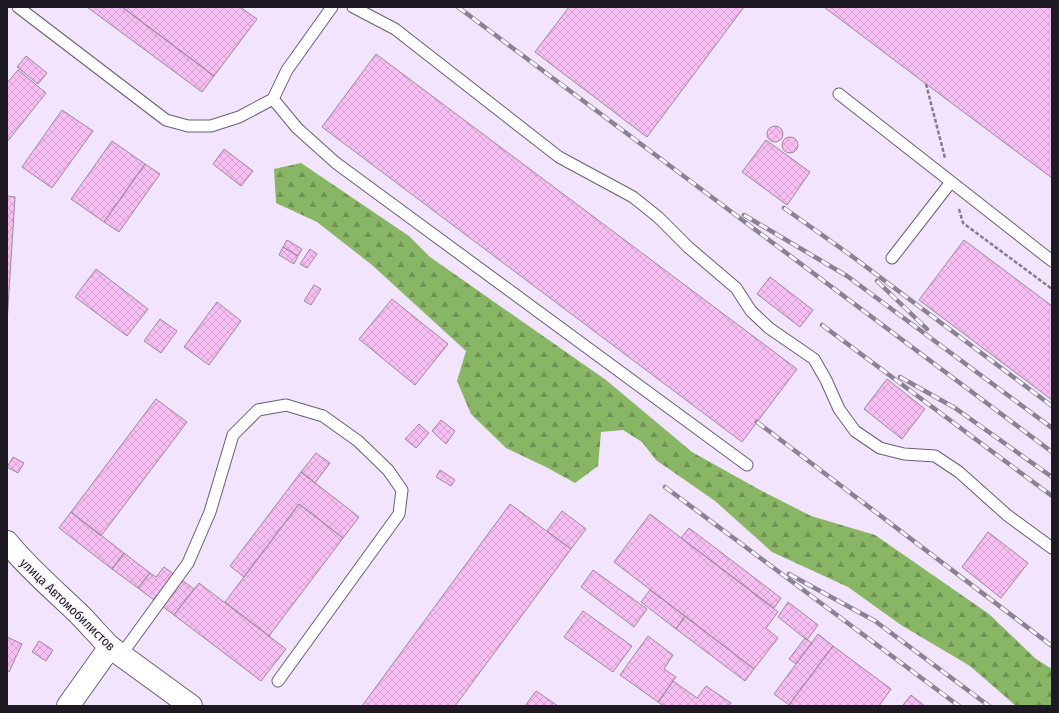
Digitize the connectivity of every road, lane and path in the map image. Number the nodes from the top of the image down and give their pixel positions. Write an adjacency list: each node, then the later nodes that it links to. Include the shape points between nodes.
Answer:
1 (18, 7): 5 (lane, via 166,120 188,126 211,126 239,117)
2 (332, 7): 5 (lane, via 287,70)
3 (353, 7): 11 (lane, via 394,30 559,157 633,197 658,217 736,288 750,311 769,328 814,359 839,409 855,431 880,448 904,454 935,456 959,472 1007,515)
4 (839, 94): 6 (lane)
5 (273, 99): 9 (lane, via 297,128 336,162)
6 (951, 182): 7 (lane); 8 (lane)
7 (892, 258)
8 (1052, 261)
9 (747, 466)
10 (7, 542): 12 (street, улица Автомобилистов)
11 (1052, 548)
12 (115, 651): 13 (lane, via 188,563 210,512 233,435 258,410 286,405 323,416 358,442 388,470 402,490 399,514); 14 (street); 15 (street, улица Автомобилистов)
13 (278, 681)
14 (68, 706)
15 (191, 706)

